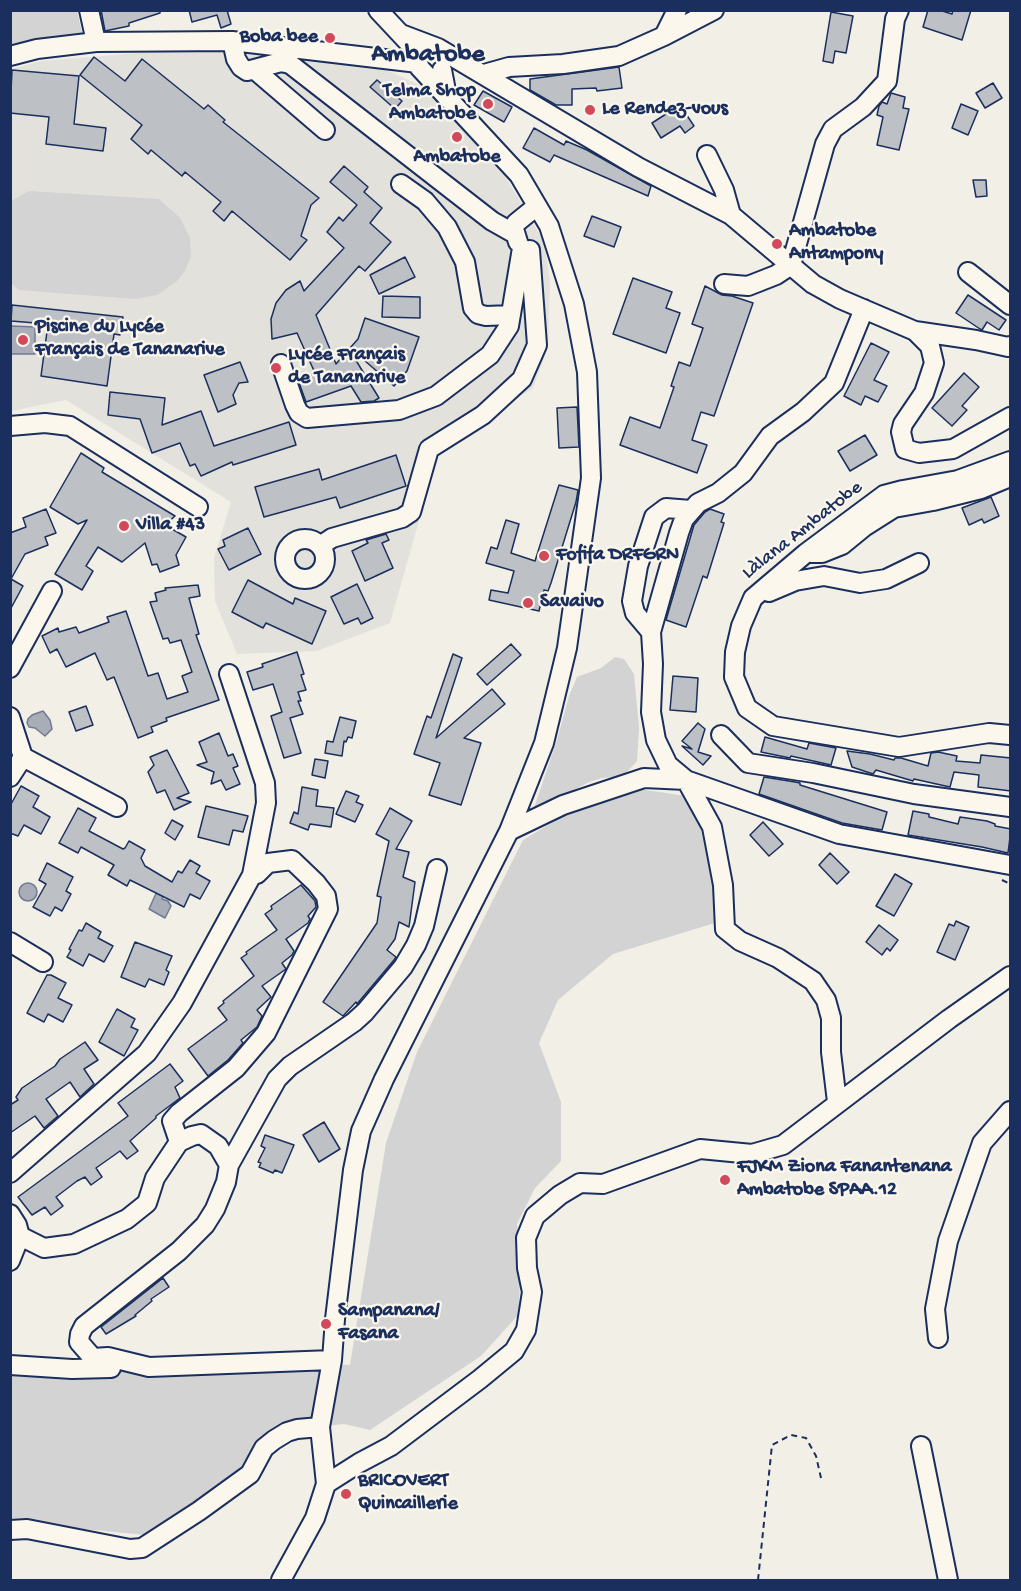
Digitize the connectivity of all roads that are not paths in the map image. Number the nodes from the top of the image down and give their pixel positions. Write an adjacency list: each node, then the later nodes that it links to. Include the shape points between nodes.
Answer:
1 (89, 10): 8 (street)
2 (378, 10): 10 (street)
3 (676, 10): 6 (street)
4 (714, 10): 6 (street)
5 (899, 10): 20 (street, via 887,81 863,107 833,129 825,144)
6 (664, 36): 12 (street, via 620,56 509,67)
7 (232, 41): 8 (street); 10 (street); 11 (street, via 241,67)
8 (96, 42): 9 (street)
9 (10, 56)
10 (436, 61): 12 (street); 16 (street, via 447,96 519,175)
11 (255, 70): 13 (street); 18 (street, via 281,62 290,64)
12 (484, 74): 17 (street, via 638,166)
13 (325, 130)
14 (707, 155): 17 (street)
15 (400, 184): 25 (street, via 425,201 447,227 465,262 473,308 478,314)
16 (537, 206): 18 (street, via 516,223); 19 (street)
17 (731, 215): 20 (street)
18 (522, 244): 19 (street); 25 (street); 35 (street, via 537,345 522,380 483,415 429,449 411,512 332,538)
19 (555, 244): 53 (street, via 574,304 587,372 591,478 567,648 544,743)
20 (791, 265): 22 (street, via 748,286); 24 (street, via 813,284)
21 (968, 272): 23 (street)
22 (724, 284)
23 (1011, 305)
24 (864, 309): 26 (street); 34 (street, via 834,382 770,436 743,473)
25 (511, 315): 28 (street, via 509,326 490,355 436,396 399,410 302,417)
26 (915, 332): 27 (street); 29 (street, via 930,346 934,363 924,393 903,424 905,448 919,453 953,449)
27 (1011, 346)
28 (281, 364)
29 (1011, 417)
30 (10, 426): 33 (street, via 70,426)
31 (1011, 461): 36 (street, Làlana Ambatobe, via 958,480 884,495)
32 (1011, 477): 36 (street, via 981,489 894,508 842,545)
33 (198, 507)
34 (691, 510): 38 (street, via 666,508 654,517); 39 (street, via 684,519)
35 (320, 546)
36 (806, 554): 41 (street, Làlana Ambatobe)
37 (919, 563): 41 (street, via 886,579 860,583 824,576 795,581)
38 (638, 566): 39 (street); 42 (street, via 632,601 635,613)
39 (666, 579): 42 (street)
40 (52, 591): 43 (street)
41 (753, 598): 47 (street, Làlana Ambatobe, via 741,626 734,677 747,708 773,726 899,747 989,733)
42 (651, 632): 50 (street, via 651,712 656,740 668,765)
43 (10, 668)
44 (229, 674): 56 (street, via 265,783 266,803)
45 (10, 717): 48 (street)
46 (721, 735): 52 (street, via 748,763 914,794)
47 (1011, 735)
48 (22, 757): 49 (street); 51 (street)
49 (10, 777)
50 (686, 780): 53 (street, via 644,778 563,805); 54 (street, via 839,834); 60 (street, via 712,827 723,885 726,929 740,941 778,958 813,981 826,1000 831,1018)
51 (117, 807)
52 (1011, 807)
53 (509, 831): 69 (street, via 361,1131 351,1182)
54 (1011, 865)
55 (437, 869): 63 (street, via 424,927 403,967 354,1022 277,1078)
56 (252, 875): 62 (street, via 268,863 292,860 326,896 328,909 266,1033 236,1068 172,1121); 64 (street, via 182,1003 147,1053)
57 (10, 942): 58 (street)
58 (43, 962)
59 (1011, 976): 60 (street)
60 (837, 1102): 74 (street, via 783,1145 752,1154 700,1149 603,1184 580,1184 560,1195 535,1216 526,1238 532,1293 526,1330 514,1351 391,1446)
61 (1011, 1111): 68 (street, via 982,1143 948,1241 935,1309)
62 (179, 1142): 63 (street, via 201,1134 219,1146); 66 (street, via 155,1178 147,1203 127,1219 74,1244 44,1248)
63 (229, 1165): 71 (street, via 222,1194 205,1225 179,1251 90,1320 80,1334 79,1342 93,1358 108,1357)
64 (10, 1173)
65 (10, 1214): 66 (street)
66 (20, 1236): 67 (street)
67 (10, 1261)
68 (938, 1338)
69 (332, 1360): 71 (street); 72 (street)
70 (10, 1365): 71 (street, via 72,1369)
71 (149, 1367)
72 (320, 1427): 74 (street); 75 (street, via 297,1429 274,1440 264,1448 250,1474 142,1548 27,1529)
73 (921, 1446): 77 (street)
74 (326, 1484): 76 (street, via 315,1518)
75 (10, 1530)
76 (281, 1581)
77 (948, 1581)

